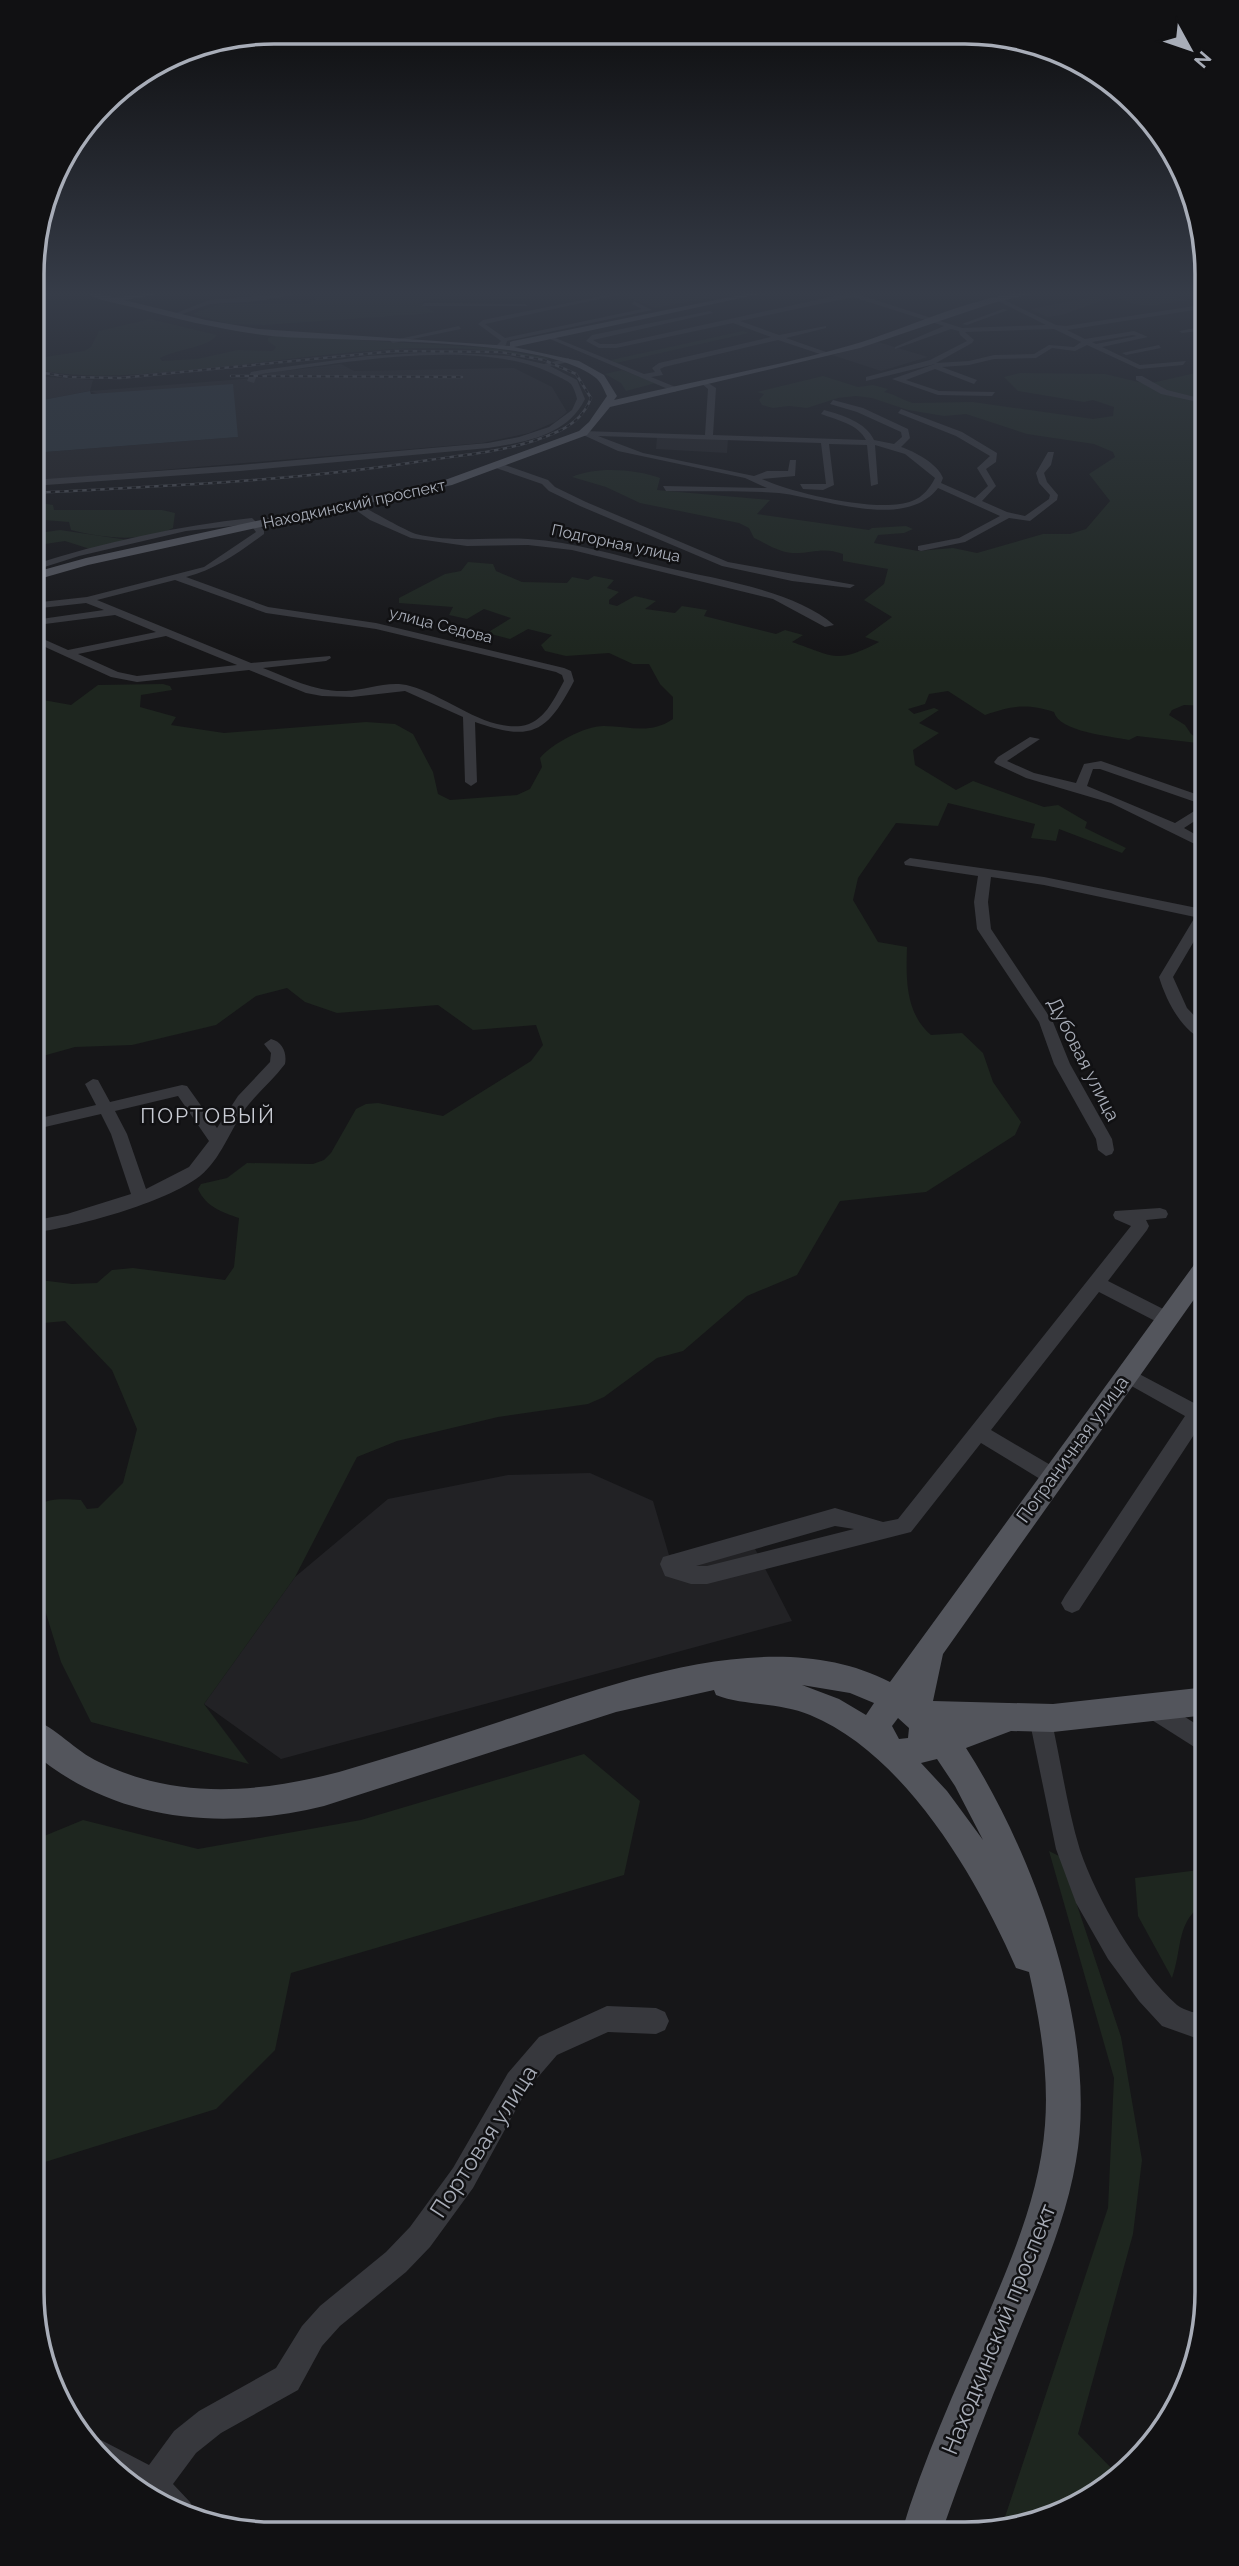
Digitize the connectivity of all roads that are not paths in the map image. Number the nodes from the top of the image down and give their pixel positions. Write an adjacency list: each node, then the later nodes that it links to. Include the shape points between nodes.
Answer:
1 (573, 413): 16 (street, via 553,428 475,447)
2 (603, 413): 7 (main road, Находкинский проспект)
3 (711, 413): 8 (street)
4 (826, 413): 10 (street, via 864,429)
5 (866, 413): 11 (street, via 905,431 906,438)
6 (905, 413): 21 (street, via 959,434 994,455 981,468 992,486)
7 (587, 434): 8 (street); 14 (main road, Находкинский проспект); 15 (street, via 618,448)
8 (709, 436): 9 (street)
9 (824, 439): 10 (street); 15 (street, via 827,487)
10 (871, 442): 11 (street); 17 (street)
11 (897, 446): 18 (street, via 939,474)
12 (1051, 454): 23 (street, via 1040,473 1054,500 1027,519)
13 (793, 462): 15 (street, via 792,474)
14 (499, 467): 22 (main road, Находкинский проспект); 27 (street, Подгорная улица, via 545,482)
15 (755, 478): 20 (street)
16 (44, 482)
17 (874, 484)
18 (937, 485): 20 (street, via 914,504 898,506); 21 (street)
19 (666, 488): 20 (street)
20 (781, 491)
21 (977, 501): 23 (street)
22 (353, 504): 24 (main road, Находкинский проспект); 30 (street, Подгорная улица, via 414,536 467,543 551,544)
23 (1008, 515): 25 (street, via 962,540)
24 (254, 523): 26 (street, via 186,528); 28 (main road, Находкинский проспект); 29 (street, via 261,532 258,536 222,561)
25 (921, 548)
26 (44, 564)
27 (725, 564): 30 (street); 31 (street, Подгорная улица)
28 (44, 574)
29 (178, 578): 32 (street); 42 (street, улица Седова, via 266,610 389,629 570,676 550,714 529,727 508,729)
30 (697, 578): 36 (street, Подгорная улица, via 776,597)
31 (850, 585)
32 (87, 600): 33 (street); 34 (street, улица Седова)
33 (44, 605)
34 (115, 612): 35 (street); 37 (street, улица Седова)
35 (45, 621)
36 (829, 625)
37 (166, 633): 39 (street); 41 (street, улица Седова)
38 (44, 643): 39 (street)
39 (66, 653): 41 (street, via 137,680)
40 (326, 658): 41 (street)
41 (249, 667): 42 (street, улица Седова, via 324,693 408,688)
42 (470, 716): 44 (street)
43 (1034, 740): 45 (street, via 1000,762)
44 (471, 782)
45 (1080, 788): 46 (street, via 1088,766 1101,765); 48 (street)
46 (1195, 798)
47 (1195, 816): 48 (street)
48 (1175, 828): 49 (street)
49 (1195, 839)
50 (910, 862): 51 (street)
51 (985, 873): 52 (street); 60 (street, Дубовая улица, via 984,929 1046,1021 1062,1064)
52 (1195, 913)
53 (1195, 931): 54 (street, via 1166,976)
54 (1195, 1027)
55 (271, 1044): 59 (street, via 280,1056 277,1065 235,1111)
56 (93, 1084): 57 (street)
57 (105, 1107): 58 (street); 59 (street, via 182,1090); 61 (street, via 120,1134)
58 (44, 1122)
59 (217, 1140): 61 (street, via 194,1172)
60 (1106, 1150)
61 (140, 1196): 63 (street)
62 (1160, 1214): 65 (street, via 1121,1215 1141,1226)
63 (44, 1224)
64 (1195, 1280): 66 (main road, Пограничная улица)
65 (1097, 1283): 66 (street); 70 (street)
66 (1167, 1319): 67 (main road, Пограничная улица)
67 (1126, 1374): 68 (street); 71 (main road, Пограничная улица)
68 (1195, 1403)
69 (1195, 1417): 73 (street)
70 (978, 1432): 71 (street); 72 (street, via 904,1526)
71 (1052, 1476): 77 (main road, Пограничная улица, via 937,1636 924,1670)
72 (883, 1531): 72 (street, via 707,1575 679,1573 670,1564 835,1517)
73 (1072, 1602)
74 (658, 1687): 77 (main road, via 800,1669 870,1686); 80 (main road, via 342,1786 274,1802 224,1806 178,1802 98,1779); 82 (main road, via 728,1685 778,1692 838,1714)
75 (1195, 1702): 76 (main road)
76 (1152, 1707): 78 (main road); 79 (street)
77 (897, 1709): 78 (main road); 81 (main road); 82 (main road, Пограничная улица, via 877,1723 876,1731)
78 (1029, 1718): 81 (main road, via 998,1722); 84 (street, via 1085,1894 1117,1950 1163,2009 1171,2017)
79 (1195, 1736)
80 (44, 1743)
81 (931, 1747): 82 (main road, via 907,1754); 85 (main road, via 981,1803 1006,1857 1043,1968)
82 (886, 1748): 85 (main road, via 932,1797 987,1875 1026,1952)
83 (656, 2021): 87 (street, Портовая улица, via 607,2019 548,2046 517,2082 463,2178 420,2237 330,2316 312,2336 287,2379 210,2422 185,2442)
84 (1195, 2025)
85 (1058, 2036): 89 (main road, Находкинский проспект, via 1061,2140 1049,2205)
86 (120, 2463): 87 (street)
87 (153, 2485): 88 (street)
88 (157, 2489)
89 (925, 2522)

